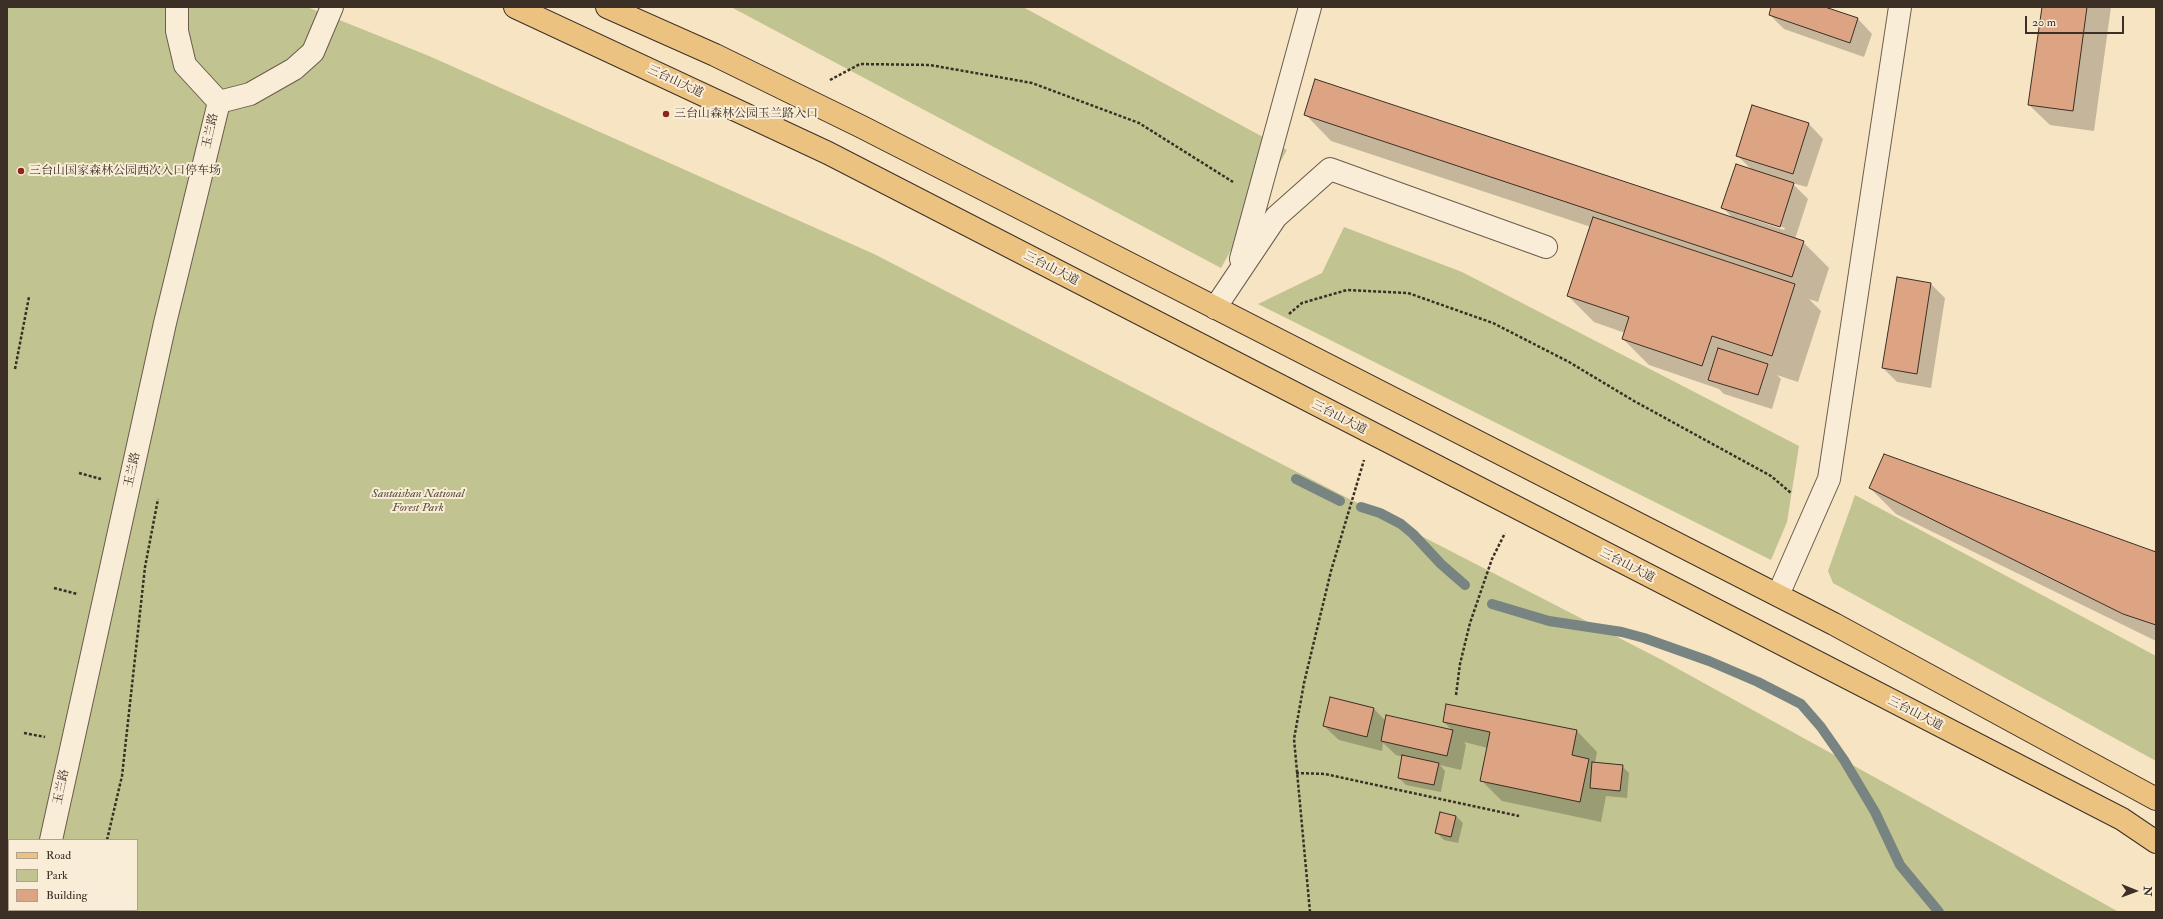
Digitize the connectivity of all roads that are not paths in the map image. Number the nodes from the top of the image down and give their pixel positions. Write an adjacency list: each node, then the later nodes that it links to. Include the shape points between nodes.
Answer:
1 (177, 7): 7 (street, 玉兰路, via 177,31 185,65)
2 (332, 7): 7 (street, 玉兰路, via 313,52 294,69 250,94)
3 (514, 7): 14 (main road, 三台山大道, via 828,153 2122,819)
4 (607, 7): 10 (main road, via 715,55 800,97)
5 (1310, 7): 9 (street)
6 (1900, 7): 11 (street, via 1829,479)
7 (218, 102): 13 (street, 玉兰路, via 165,323)
8 (1546, 247): 9 (street, via 1330,168 1276,217)
9 (1236, 278): 10 (street)
10 (1216, 308): 11 (main road)
11 (1778, 595): 12 (main road)
12 (2156, 799)
13 (51, 839)
14 (2156, 842)

